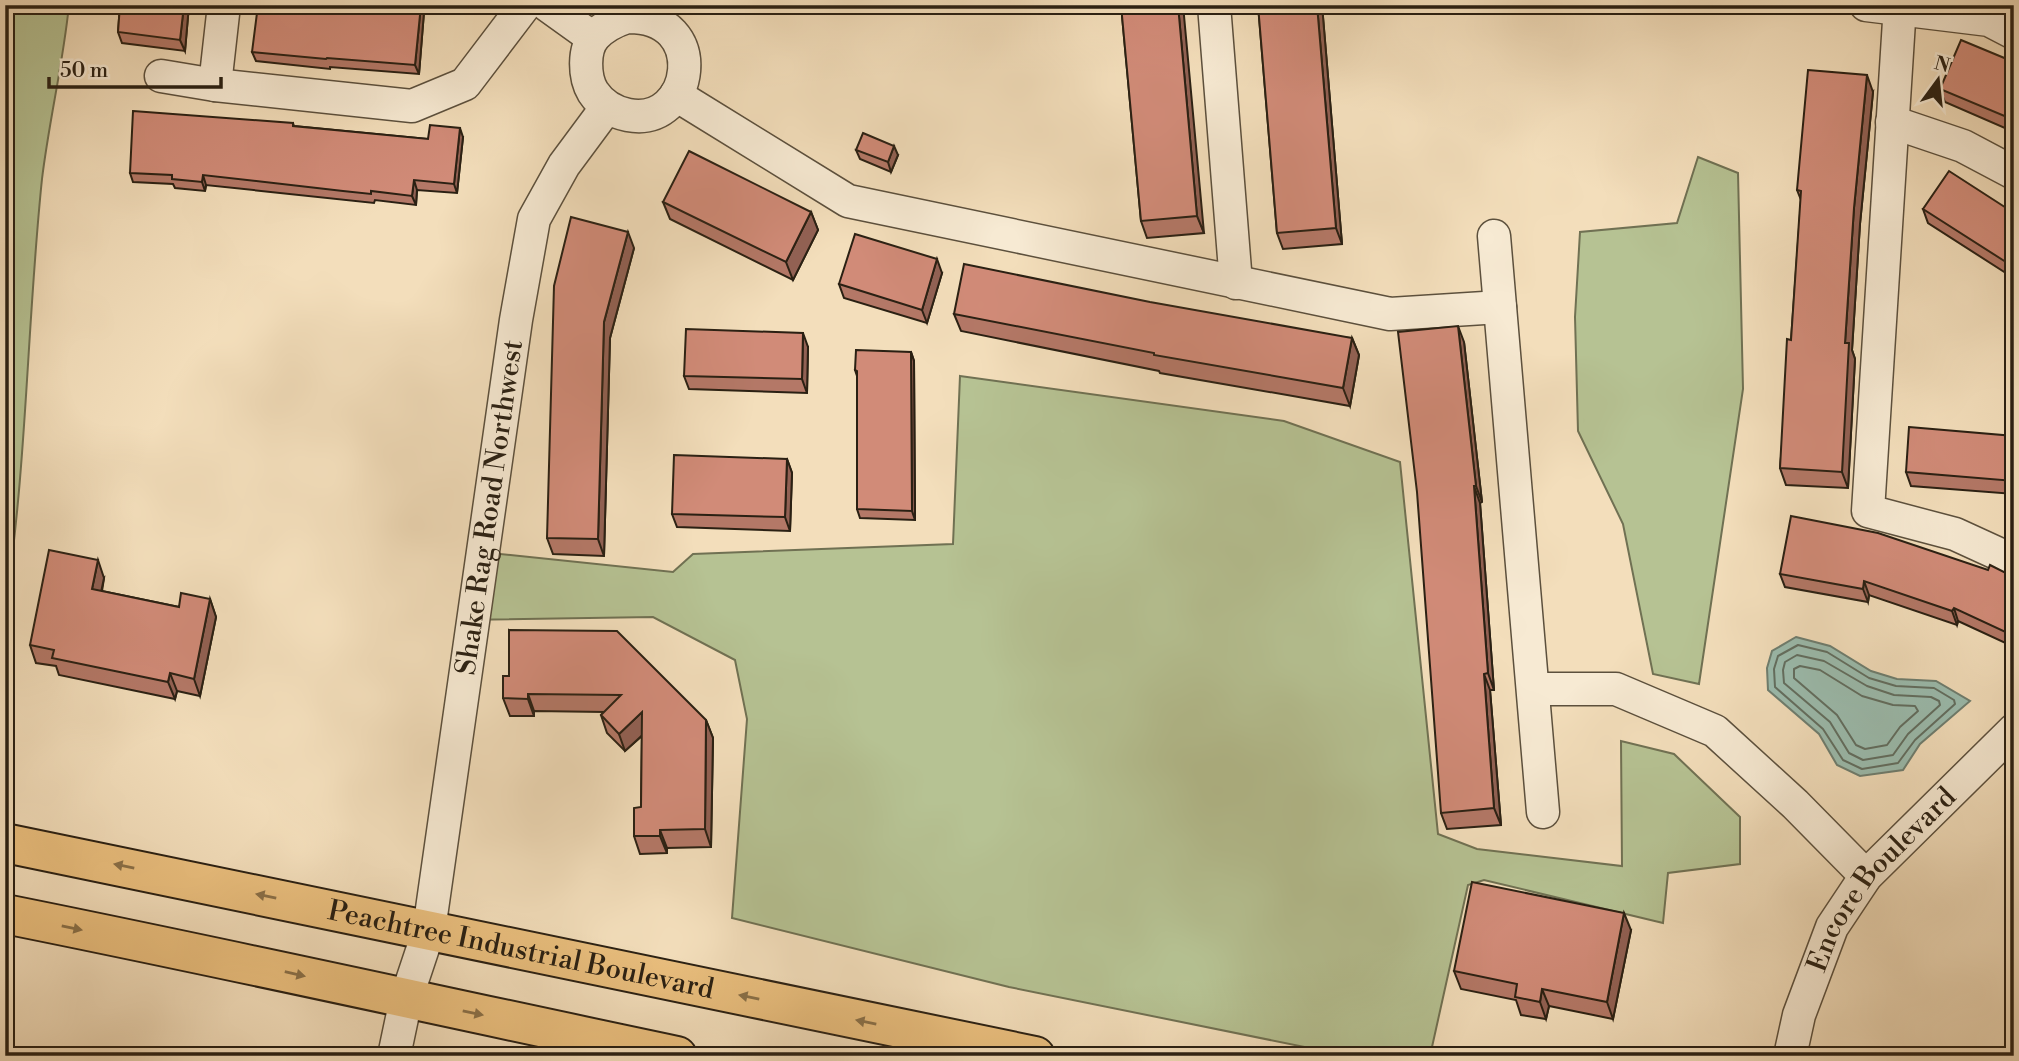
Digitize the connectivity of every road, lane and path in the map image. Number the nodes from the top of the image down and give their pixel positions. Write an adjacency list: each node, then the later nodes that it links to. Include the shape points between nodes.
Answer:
1 (224, 5): 11 (street)
2 (526, 5): 11 (street, via 465,84 412,106)
3 (547, 5): 9 (street)
4 (1214, 5): 17 (street)
5 (1866, 5): 6 (street)
6 (1899, 7): 8 (street, via 1989,20); 14 (street)
7 (670, 16): 9 (street, via 627,18); 12 (street, via 685,58)
8 (2014, 33)
9 (593, 38): 13 (street, via 586,75)
10 (162, 76): 11 (street)
11 (215, 85)
12 (676, 95): 13 (street, via 668,105 644,116); 17 (street, via 848,201)
13 (607, 107): 26 (street, Shake Rag Road Northwest, via 564,165 534,219)
14 (1892, 122): 15 (street, via 1963,146); 19 (street, via 1868,511 1955,534)
15 (2014, 173)
16 (1494, 236): 18 (street)
17 (1236, 283): 18 (street, via 1390,314)
18 (1500, 307): 20 (street)
19 (2014, 561)
20 (1534, 689): 22 (street); 24 (street, via 1616,689 1715,731)
21 (2014, 730): 24 (street, Encore Boulevard)
22 (1543, 812)
23 (5, 843): 26 (highway, Peachtree Industrial Boulevard, one-way to 23)
24 (1866, 876): 31 (street, Encore Boulevard, via 1832,927 1799,1015)
25 (5, 914): 27 (highway, one-way to 27)
26 (429, 930): 27 (street, Shake Rag Road Northwest); 30 (highway, Peachtree Industrial Boulevard, one-way to 26)
27 (406, 999): 28 (street, Shake Rag Road Northwest); 29 (highway, one-way to 29)
28 (394, 1056)
29 (677, 1056)
30 (1035, 1056)
31 (1790, 1056)

